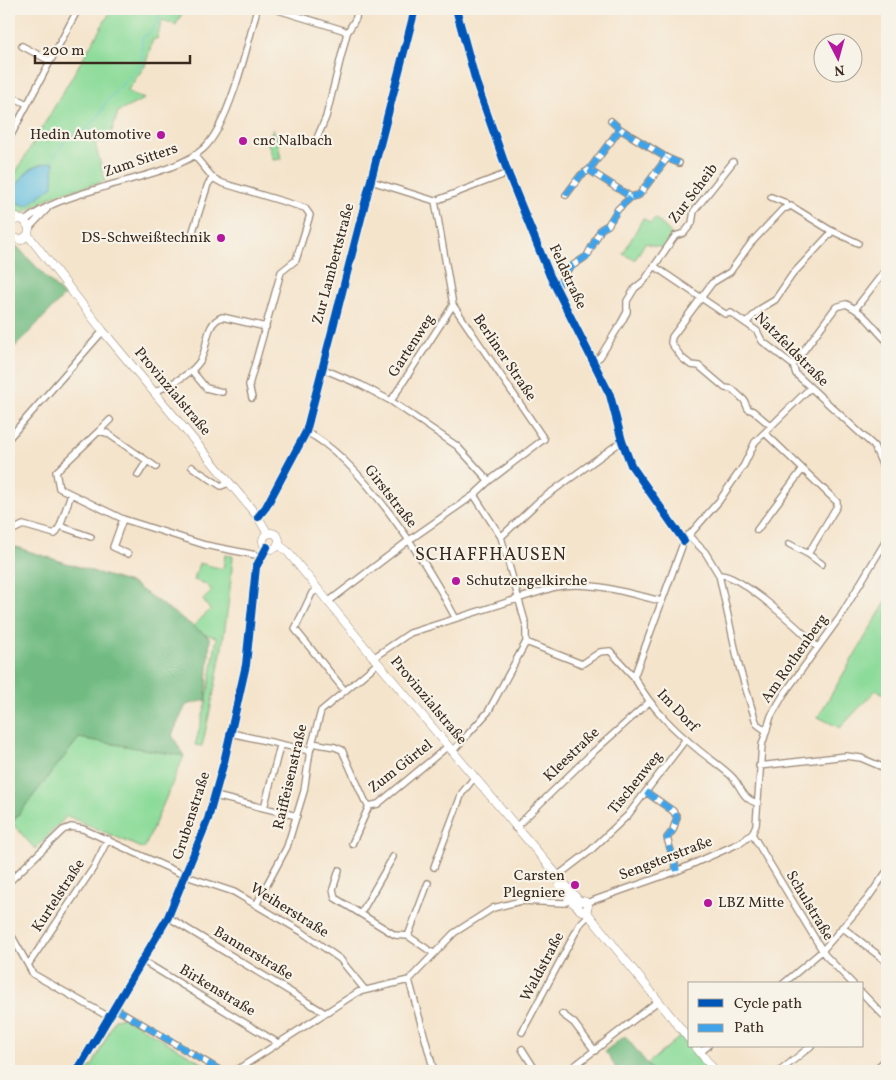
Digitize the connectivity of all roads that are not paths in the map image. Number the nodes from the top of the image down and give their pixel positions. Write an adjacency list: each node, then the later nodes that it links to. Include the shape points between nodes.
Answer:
1 (78, 9): 9 (street)
2 (257, 9): 16 (street, Zum Sitters, via 227,111 217,133)
3 (275, 9): 7 (street)
4 (358, 9): 7 (street)
5 (415, 9): 23 (street, Zur Lambertstraße)
6 (456, 9): 21 (street, Feldstraße, via 476,82)
7 (347, 33): 14 (street, via 326,117)
8 (22, 46): 9 (street)
9 (50, 61): 11 (street)
10 (9, 95): 11 (street)
11 (27, 104): 15 (street)
12 (610, 121): 13 (street)
13 (620, 129): 17 (street); 20 (street)
14 (317, 138)
15 (9, 139)
16 (194, 155): 22 (street); 28 (street, Zum Sitters, via 171,166)
17 (667, 158): 19 (street); 25 (street, via 639,195)
18 (733, 162): 36 (street, Zur Scheib, via 694,211 692,223 684,233 676,236)
19 (679, 163)
20 (589, 170): 24 (street, via 581,175); 25 (street)
21 (508, 174): 27 (street); 38 (street, Feldstraße)
22 (213, 178): 33 (street, via 208,184); 43 (street, via 305,208 310,215 296,260 281,272)
23 (371, 181): 27 (street); 48 (street, Zur Lambertstraße)
24 (566, 195)
25 (630, 197): 38 (street, via 608,225 601,229 587,256 569,268)
26 (771, 197): 29 (street, via 786,203)
27 (435, 201): 40 (street, Berliner Straße)
28 (55, 204): 31 (street, Zum Sitters); 34 (street, Zum Sitters)
29 (787, 208): 32 (street, via 791,206); 39 (street, via 751,243 730,272 712,283)
30 (9, 211): 31 (street, Provinzialstraße)
31 (21, 220): 34 (street); 34 (street, Provinzialstraße)
32 (830, 230): 35 (street); 42 (street, via 830,234 792,274 775,300)
33 (194, 231)
34 (14, 232): 44 (street, Provinzialstraße, via 53,268)
35 (858, 243)
36 (654, 266): 39 (street, Natzfeldstraße); 46 (street, Zur Scheib, via 644,282 635,288 627,301 627,312 621,323 600,357)
37 (887, 268): 41 (street)
38 (556, 289): 46 (street, Feldstraße)
39 (701, 297): 42 (street, Natzfeldstraße, via 725,314 731,313); 56 (street, via 672,337 672,343 682,358 691,365 699,366 725,388 732,389 748,408)
40 (453, 305): 54 (street, Gartenweg); 68 (street, Berliner Straße, via 544,439)
41 (856, 308): 45 (street, via 873,322); 47 (street, via 846,304 836,307)
42 (747, 322): 47 (street, Natzfeldstraße, via 762,341)
43 (266, 327): 49 (street, via 222,318 216,320 211,324 201,360); 53 (street, via 249,385)
44 (103, 331): 51 (street, Provinzialstraße); 60 (street)
45 (887, 341)
46 (593, 361): 61 (street, Feldstraße, via 610,396)
47 (793, 365): 50 (street, Natzfeldstraße, via 796,374)
48 (321, 368): 54 (street); 58 (street, Zur Lambertstraße)
49 (192, 371): 51 (street); 52 (street, via 206,388)
50 (810, 388): 56 (street); 67 (street, Natzfeldstraße, via 874,446)
51 (154, 392): 69 (street, Provinzialstraße)
52 (222, 392)
53 (252, 398)
54 (392, 401): 68 (street, via 457,446)
55 (110, 420): 57 (street)
56 (771, 426): 59 (street)
57 (99, 431): 62 (street, via 107,433); 70 (street, via 56,472 59,488)
58 (306, 432): 72 (street, Zur Lambertstraße); 82 (street, Girststraße, via 344,459)
59 (765, 432): 65 (street); 78 (street, via 755,442 744,465 719,501)
60 (9, 438)
61 (622, 441): 80 (street, via 538,501); 83 (street, Feldstraße, via 631,465)
62 (147, 461): 63 (street); 66 (street)
63 (156, 467)
64 (192, 467): 69 (street, via 221,486)
65 (802, 470): 76 (street); 88 (street, via 837,502)
66 (138, 475)
67 (887, 476)
68 (489, 481): 71 (street, Berliner Straße)
69 (229, 483): 72 (street, Provinzialstraße)
70 (71, 494): 73 (street); 74 (street)
71 (474, 495): 80 (street); 82 (street, Berliner Straße)
72 (258, 517): 77 (street, Provinzialstraße)
73 (123, 519): 87 (street, via 113,547); 89 (street, via 205,545)
74 (60, 526): 75 (street, via 55,534 24,525); 79 (street)
75 (15, 528)
76 (758, 530)
77 (268, 534): 84 (street, via 277,536); 86 (street, via 264,540)
78 (688, 535): 83 (street); 91 (street, via 705,552)
79 (91, 537)
80 (501, 537): 93 (street)
81 (887, 539): 98 (street, Am Rothenberg, via 840,617)
82 (408, 541): 95 (street, Berliner Straße); 96 (street, Girststraße, via 437,581)
83 (684, 541): 94 (street)
84 (278, 544): 86 (street, via 274,548); 92 (street, Provinzialstraße, via 288,551)
85 (789, 544): 88 (street)
86 (267, 547): 89 (street, Grubenstraße)
87 (128, 554)
88 (808, 554): 90 (street)
89 (261, 556): 104 (street, Grubenstraße, via 256,567 246,666)
90 (822, 564)
91 (719, 575): 98 (street, via 732,578 770,605); 103 (street, via 739,666 755,719)
92 (318, 590): 95 (street, Provinzialstraße); 101 (street, via 312,593 295,629)
93 (518, 598): 94 (street, via 573,584); 96 (street); 97 (street, via 526,625)
94 (661, 601): 100 (street)
95 (328, 602): 99 (street, Provinzialstraße)
96 (455, 617): 99 (street, via 410,633)
97 (526, 642): 100 (street, Im Dorf, via 582,664 600,652 610,651); 108 (street, Zum Gürtel, via 488,712)
98 (817, 647): 103 (street, Am Rothenberg, via 784,694)
99 (375, 661): 101 (street); 108 (street, Provinzialstraße)
100 (634, 677): 102 (street, Im Dorf)
101 (345, 691): 106 (street, Raiffeisenstraße, via 323,709)
102 (648, 703): 105 (street, Im Dorf); 119 (street, Kleestraße)
103 (766, 730): 110 (street, Am Rothenberg)
104 (231, 733): 107 (street); 114 (street, Grubenstraße)
105 (686, 739): 113 (street, Tischenweg); 115 (street, Im Dorf, via 733,779 743,795)
106 (312, 744): 109 (street, Raiffeisenstraße); 116 (street, Zum Gürtel, via 342,750)
107 (280, 746): 109 (street); 117 (street)
108 (450, 749): 112 (street, Provinzialstraße); 116 (street, Zum Gürtel, via 378,804)
109 (310, 751): 118 (street, Raiffeisenstraße)
110 (759, 766): 111 (street, via 846,756 861,758); 115 (street, Am Rothenberg)
111 (887, 769)
112 (474, 778): 119 (street, Provinzialstraße); 124 (street, via 462,793)
113 (646, 792): 126 (street, via 673,811 677,818 667,838); 129 (street, Tischenweg, via 628,815 590,852)
114 (215, 796): 117 (street); 128 (street, Grubenstraße)
115 (757, 803): 120 (street, Am Rothenberg, via 756,825)
116 (369, 806): 122 (street, Zum Gürtel)
117 (264, 808): 118 (street)
118 (297, 816): 135 (street, Raiffeisenstraße, via 287,847)
119 (515, 828): 129 (street, Provinzialstraße)
120 (752, 834): 126 (street, Sengsterstraße, via 742,842); 142 (street, Schulstraße)
121 (108, 839): 128 (street, Weiherstraße); 131 (street, Weiherstraße, via 76,827 63,830); 146 (street, Kurtelstraße, via 94,867)
122 (352, 844)
123 (393, 857): 137 (street)
124 (434, 867)
125 (339, 870): 137 (street, via 333,894)
126 (677, 871): 136 (street, Sengsterstraße)
127 (887, 871): 130 (street)
128 (186, 876): 135 (street, Weiherstraße, via 234,892); 138 (street, Grubenstraße)
129 (556, 876): 134 (street, Provinzialstraße); 136 (street, Provinzialstraße)
130 (881, 880): 133 (street); 139 (street)
131 (9, 882)
132 (428, 883): 141 (street)
133 (887, 883)
134 (570, 900): 136 (street, Provinzialstraße); 143 (street, via 500,905 454,932)
135 (256, 905): 150 (street, Weiherstraße, via 340,958)
136 (583, 908): 152 (street, Provinzialstraße); 158 (street, Waldstraße, via 580,924)
137 (361, 913): 141 (street, via 395,935)
138 (168, 917): 144 (street, Grubenstraße); 154 (street, Bannerstraße)
139 (842, 928): 142 (street); 145 (street)
140 (9, 931): 146 (street)
141 (408, 936): 143 (street)
142 (822, 951): 148 (street); 149 (street, Schulstraße)
143 (433, 954): 147 (street)
144 (143, 961): 153 (street, Grubenstraße); 160 (street, Birkenstraße)
145 (887, 962)
146 (28, 965): 156 (street, via 33,974)
147 (408, 980): 150 (street); 171 (street)
148 (785, 982)
149 (851, 982)
150 (365, 990): 154 (street)
151 (864, 998): 157 (street)
152 (658, 1001): 159 (street, Provinzialstraße); 165 (street)
153 (115, 1008): 156 (street, Grubenstraße); 169 (street)
154 (325, 1013): 160 (street)
155 (562, 1014): 165 (street, via 574,1023)
156 (109, 1017): 168 (street, Grubenstraße)
157 (887, 1019)
158 (522, 1032)
159 (688, 1038)
160 (278, 1043): 170 (street)
161 (696, 1048): 166 (street)
162 (706, 1048): 166 (street)
163 (809, 1048): 175 (street)
164 (522, 1049): 172 (street)
165 (595, 1050): 173 (street)
166 (700, 1053): 174 (street)
167 (887, 1060): 176 (street)
168 (77, 1071)
169 (221, 1071)
170 (235, 1071)
171 (434, 1071)
172 (536, 1071)
173 (568, 1071)
174 (715, 1071)
175 (780, 1071)
176 (873, 1071)

